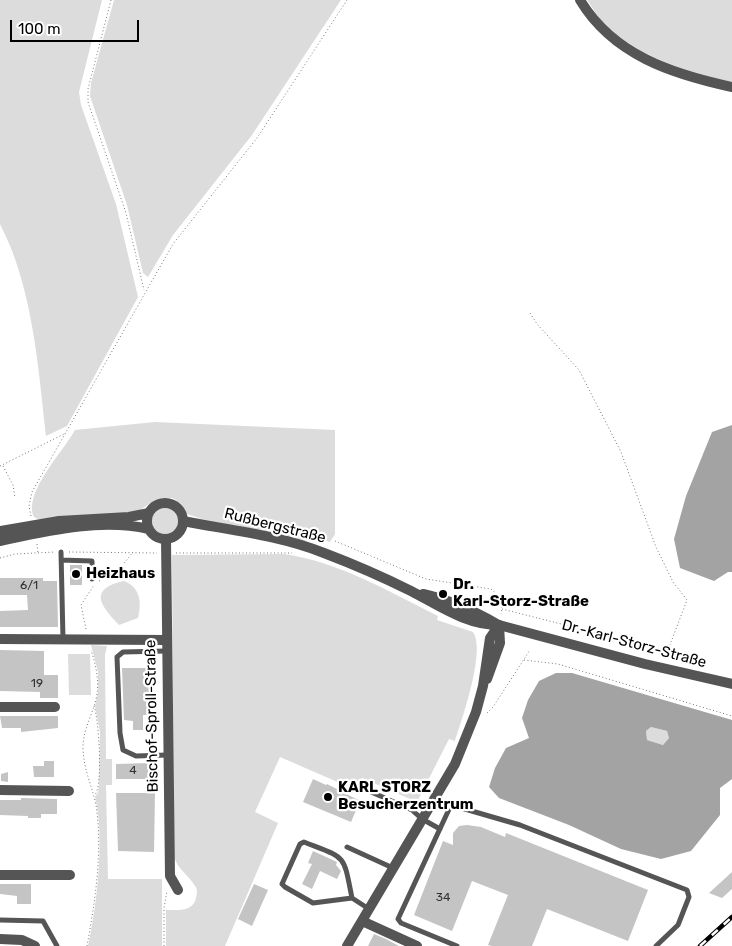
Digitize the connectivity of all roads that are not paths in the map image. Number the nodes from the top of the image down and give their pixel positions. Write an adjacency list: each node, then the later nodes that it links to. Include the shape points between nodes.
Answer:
1 (580, 0): 2 (street, via 607,34 629,50 673,72)
2 (732, 87)
3 (150, 513): 4 (street, via 157,506 167,504 176,508); 5 (street); 6 (street)
4 (183, 521): 8 (street, via 178,534); 13 (street, Rußbergstraße, via 267,537 322,552 468,620 486,625)
5 (34, 529): 6 (street, via 130,524); 7 (street); 9 (street)
6 (149, 529): 8 (street, via 156,537)
7 (0, 531)
8 (166, 539): 16 (street, Bischof-Sproll-Straße)
9 (0, 541)
10 (61, 552): 11 (lane)
11 (61, 560): 12 (lane, via 92,561); 15 (lane)
12 (92, 579)
13 (500, 620): 17 (street, Dr.-Karl-Storz-Straße, via 663,668); 24 (street, via 490,638 476,712 455,764)
14 (0, 639): 15 (street)
15 (63, 639): 16 (street, via 88,638)
16 (166, 646): 20 (street, Bischof-Sproll-Straße); 20 (lane, via 123,652 117,657 123,750 136,756)
17 (732, 684)
18 (0, 707): 19 (street)
19 (55, 707)
20 (167, 755): 30 (street, Bischof-Sproll-Straße, via 170,876)
21 (0, 790): 22 (street)
22 (69, 791)
23 (369, 791): 24 (lane, via 412,810)
24 (422, 819): 25 (lane); 27 (street)
25 (440, 829): 40 (lane, via 398,919); 41 (lane, via 451,805 520,825 687,890 689,897 678,925)
26 (347, 847): 27 (lane)
27 (393, 868): 32 (street)
28 (0, 875): 29 (street)
29 (70, 875)
30 (178, 890)
31 (352, 898): 31 (lane, via 344,861 304,842 300,844 282,884 313,903); 32 (lane)
32 (370, 909): 34 (street)
33 (0, 920): 37 (lane, via 43,921)
34 (362, 921): 38 (street); 39 (street)
35 (0, 939): 36 (street, via 22,940)
36 (36, 946)
37 (57, 946)
38 (347, 946)
39 (417, 946)
40 (457, 946)
41 (656, 946)

